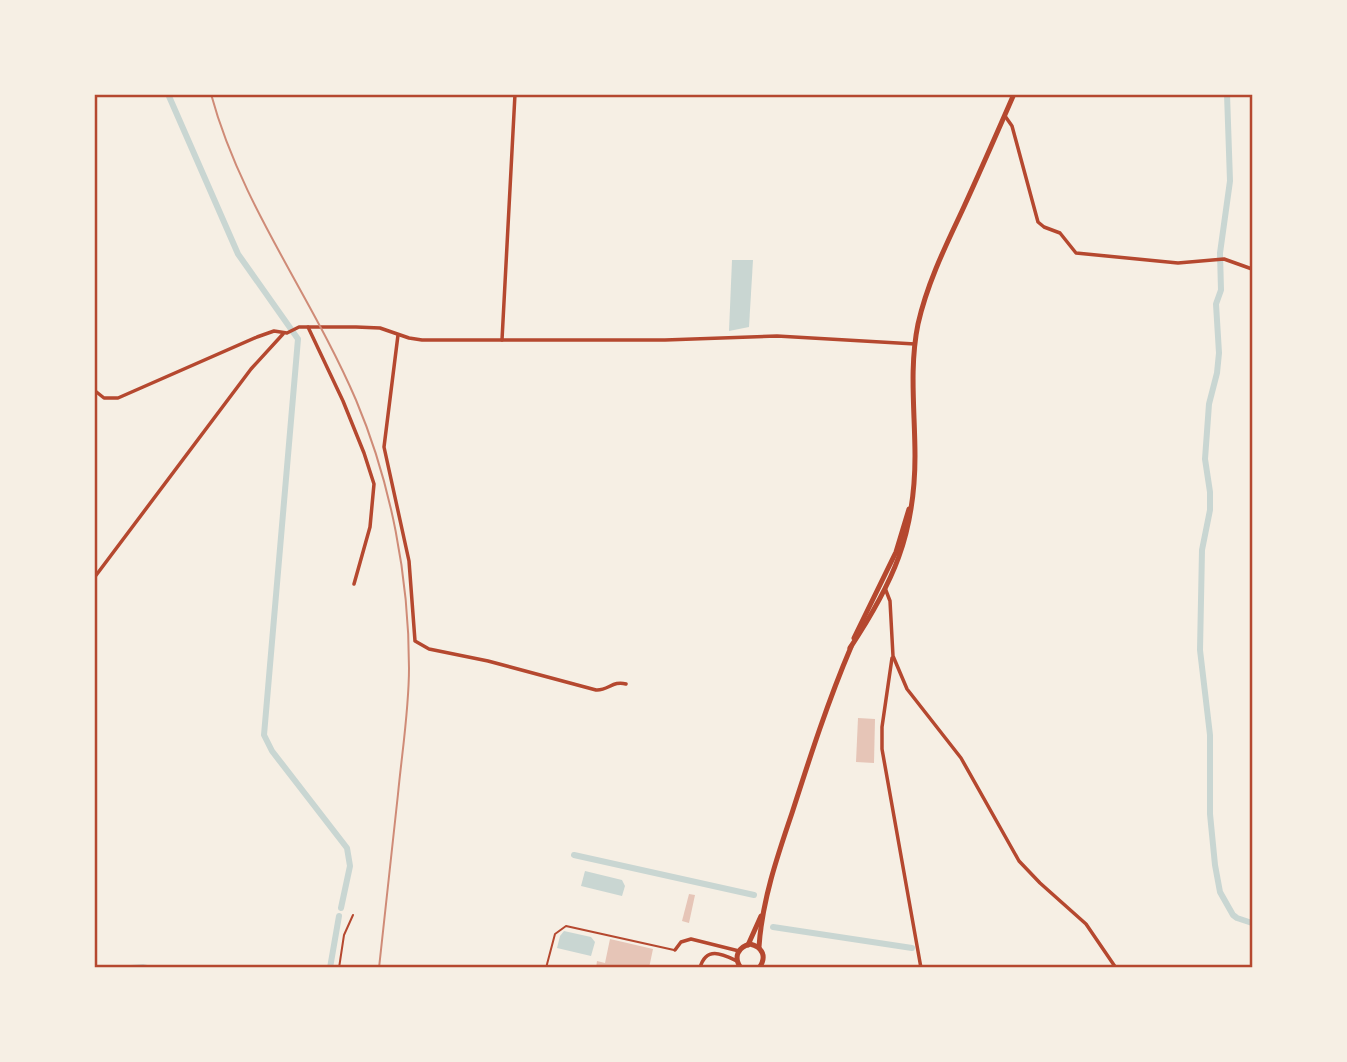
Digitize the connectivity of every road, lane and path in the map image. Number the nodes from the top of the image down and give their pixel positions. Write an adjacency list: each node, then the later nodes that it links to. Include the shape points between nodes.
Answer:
1 (515, 94): 8 (street)
2 (1014, 94): 3 (main road)
3 (1005, 116): 4 (street, via 1038,222 1060,233 1076,253 1178,263 1224,259); 9 (main road, via 933,275)
4 (1252, 269)
5 (307, 327): 6 (street); 7 (street, via 376,328); 14 (street, via 343,401 374,484 370,527)
6 (284, 333): 10 (street, via 257,337 118,398 104,398); 13 (street, via 251,369)
7 (398, 335): 8 (street, via 417,340); 18 (street, via 384,447 409,561 415,641 429,649 596,690 615,682)
8 (502, 340): 9 (street, via 777,336)
9 (915, 345): 11 (main road)
10 (94, 390)
11 (913, 496): 12 (main road); 15 (main road, via 908,535)
12 (897, 552): 15 (street); 16 (main road)
13 (94, 578)
14 (354, 584)
15 (885, 588): 16 (main road); 17 (street)
16 (850, 648): 19 (main road, via 813,747)
17 (893, 656): 30 (street, via 882,749); 31 (street, via 906,689 961,758 1019,861 1086,924)
18 (626, 684)
19 (763, 910): 21 (main road); 22 (main road)
20 (353, 915): 26 (path)
21 (748, 945): 22 (main road); 24 (main road)
22 (759, 947): 29 (main road, via 764,958)
23 (675, 950): 24 (street, via 678,943 689,939); 27 (lane, via 566,926 555,934)
24 (739, 951): 25 (main road)
25 (740, 966): 28 (street, via 719,953 710,953)
26 (338, 968)
27 (547, 968)
28 (700, 968)
29 (759, 968)
30 (920, 968)
31 (1116, 968)

